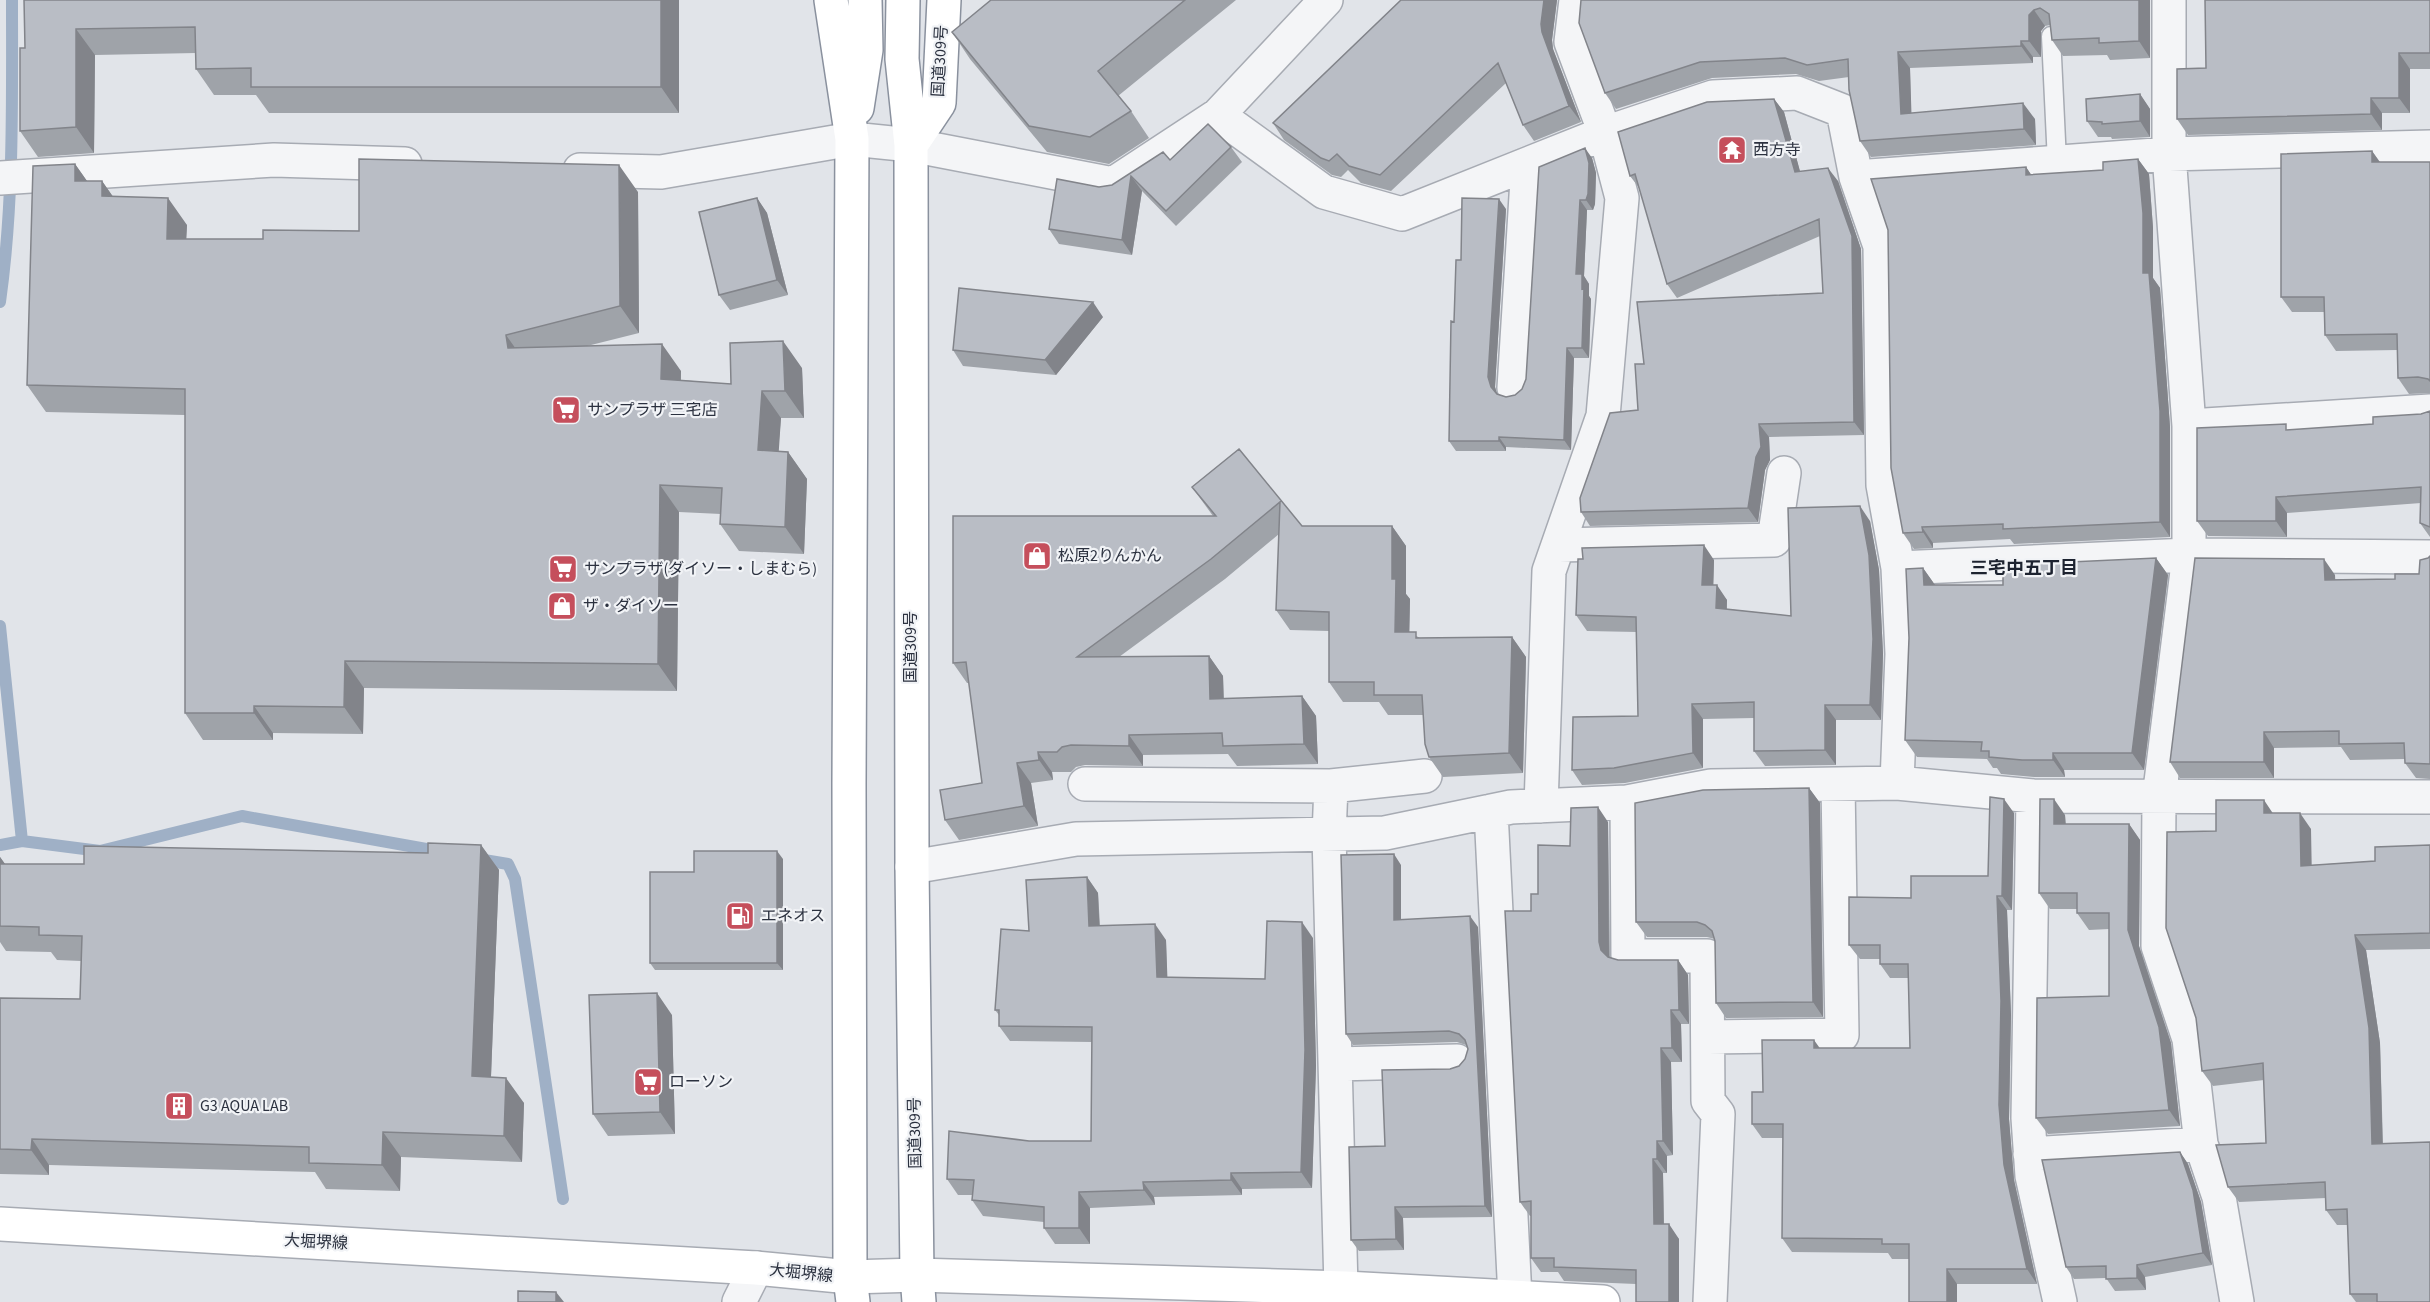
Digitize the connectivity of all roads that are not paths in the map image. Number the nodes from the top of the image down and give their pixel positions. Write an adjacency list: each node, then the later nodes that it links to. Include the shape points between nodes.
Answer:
1 (831, 0): 11 (main road)
2 (865, 0): 11 (main road, via 866,51)
3 (903, 0): 12 (main road, via 902,59)
4 (944, 0): 12 (main road, 国道309号, via 939,103)
5 (1326, 0): 9 (street)
6 (1576, 0): 10 (street, via 1571,42)
7 (2169, 0): 14 (street)
8 (2051, 36): 15 (lane)
9 (1218, 115): 12 (street, via 1113,184); 16 (street, via 1324,192 1402,214)
10 (1605, 133): 16 (street); 19 (street, via 1713,97 1797,93 1843,111); 25 (street, via 1622,198 1603,416)
11 (852, 140): 12 (street); 18 (street, via 661,172); 50 (main road)
12 (911, 145): 41 (main road, 国道309号)
13 (2430, 147): 14 (street)
14 (2169, 154): 15 (street); 23 (street)
15 (2057, 162): 19 (street)
16 (1527, 164): 21 (street)
17 (438, 165): 20 (street, via 274,160)
18 (555, 169)
19 (1856, 177): 28 (street, via 1881,246 1883,485)
20 (0, 178)
21 (1514, 388)
22 (2430, 411): 23 (street)
23 (2189, 426): 26 (street)
24 (1784, 473): 25 (street, via 1774,540)
25 (1559, 545): 38 (street, via 1549,571)
26 (2189, 555): 27 (street); 28 (street); 36 (street)
27 (2430, 557)
28 (1898, 568): 30 (street, via 1902,654)
29 (1425, 776): 33 (street)
30 (1897, 783): 32 (street); 34 (street)
31 (1085, 784): 33 (street)
32 (1838, 784): 37 (street, via 1711,786); 42 (street, via 1842,1035)
33 (1331, 786): 40 (street)
34 (2033, 796): 36 (street); 46 (street)
35 (2430, 797): 36 (street)
36 (2159, 798): 45 (street, via 2158,946 2189,1039)
37 (1627, 802): 38 (street); 42 (street, via 1628,956 1707,956)
38 (1541, 806): 39 (street)
39 (1491, 811): 40 (street, via 1385,833); 52 (street)
40 (1329, 835): 41 (street, via 1076,839); 44 (street)
41 (912, 867): 49 (main road, 国道309号)
42 (1708, 1037): 55 (street, via 1708,1101 1718,1114)
43 (1457, 1061): 44 (street)
44 (1335, 1064): 51 (street)
45 (2201, 1144): 46 (street); 57 (street, via 2218,1197)
46 (2030, 1154): 56 (street)
47 (0, 1224): 48 (main road, 大堀堺線)
48 (756, 1268): 50 (main road, 大堀堺線); 53 (street)
49 (918, 1289): 50 (main road, 大堀堺線); 51 (main road, 大堀堺線)
50 (851, 1290)
51 (1343, 1293): 52 (main road, 大堀堺線)
52 (1522, 1299): 54 (main road, 大堀堺線)
53 (739, 1302)
54 (1603, 1302)
55 (1710, 1302)
56 (2060, 1302)
57 (2237, 1302)

